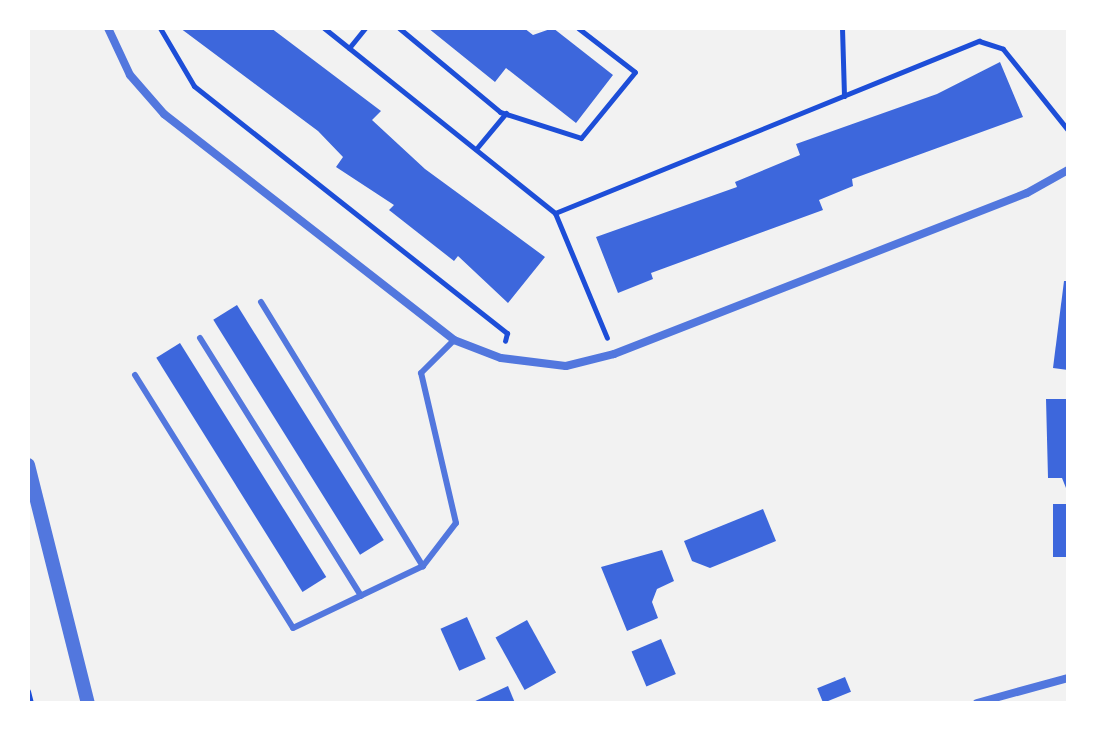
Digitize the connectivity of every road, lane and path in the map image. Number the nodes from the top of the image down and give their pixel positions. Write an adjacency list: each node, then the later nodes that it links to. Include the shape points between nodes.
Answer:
1 (108, 28): 17 (street, via 130,75 164,114)
2 (160, 28): 19 (path, via 194,86 507,333)
3 (324, 28): 8 (path)
4 (365, 28): 8 (path)
5 (399, 28): 10 (path)
6 (578, 28): 10 (path, via 635,72 581,138)
7 (842, 28): 9 (path)
8 (349, 48): 12 (path)
9 (844, 96): 11 (path, via 991,42); 14 (path)
10 (506, 113): 12 (path)
11 (1068, 130)
12 (476, 149): 14 (path)
13 (1068, 170): 18 (street, via 1027,193)
14 (555, 213): 18 (path)
15 (261, 302): 22 (lane)
16 (200, 338): 23 (lane)
17 (454, 340): 19 (street); 22 (lane, via 421,373 456,523)
18 (614, 354): 19 (street, via 566,366)
19 (501, 358)
20 (135, 375): 23 (lane, via 293,628)
21 (28, 465): 27 (street)
22 (423, 566): 23 (lane)
23 (361, 596)
24 (1068, 678): 28 (street)
25 (28, 691): 26 (path)
26 (31, 703)
27 (88, 703)
28 (977, 703)

